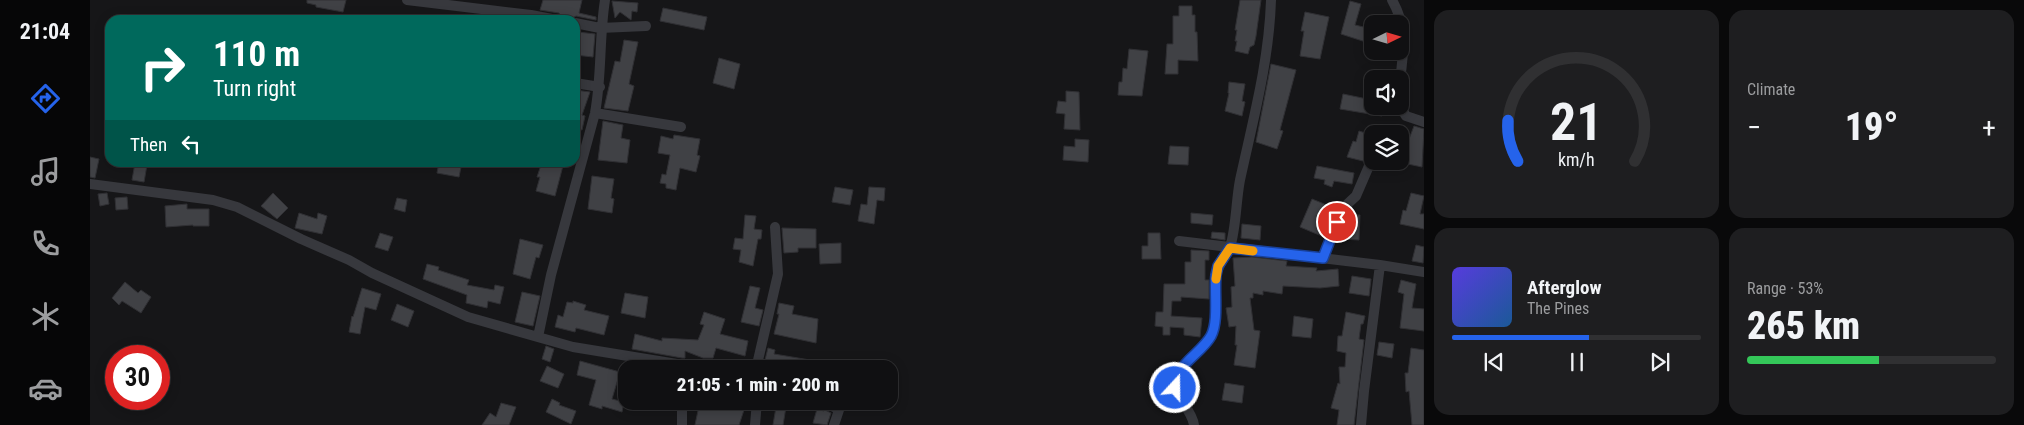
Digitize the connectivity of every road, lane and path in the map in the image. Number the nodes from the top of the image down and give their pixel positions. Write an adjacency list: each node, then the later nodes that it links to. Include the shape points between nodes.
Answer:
1 (407, 0): 5 (street)
2 (606, 0): 8 (street)
3 (1271, 0): 18 (street, via 1262,85 1240,181)
4 (1392, 0): 12 (street, via 1404,39 1401,108 1406,116)
5 (531, 15)
6 (580, 25): 8 (street)
7 (646, 26): 8 (street)
8 (600, 28): 10 (street)
9 (580, 84): 10 (street)
10 (600, 87): 11 (street)
11 (595, 112): 13 (street); 22 (street)
12 (1424, 122)
13 (681, 127)
14 (1367, 170): 19 (street, via 1356,196 1341,210)
15 (90, 184): 22 (street, via 213,200 237,207 468,317)
16 (775, 227): 24 (street, via 778,274)
17 (1179, 241): 18 (street)
18 (1230, 248): 19 (street); 31 (street, via 1216,275 1211,336 1179,371 1175,381 1176,391 1190,412)
19 (1323, 258): 20 (street)
20 (1380, 265): 21 (street); 32 (street)
21 (1424, 272)
22 (538, 337): 23 (street)
23 (644, 360)
24 (758, 360)
25 (682, 410): 28 (street)
26 (756, 410): 29 (street)
27 (838, 410): 30 (street)
28 (682, 425)
29 (754, 425)
30 (834, 425)
31 (1194, 425)
32 (1361, 425)

